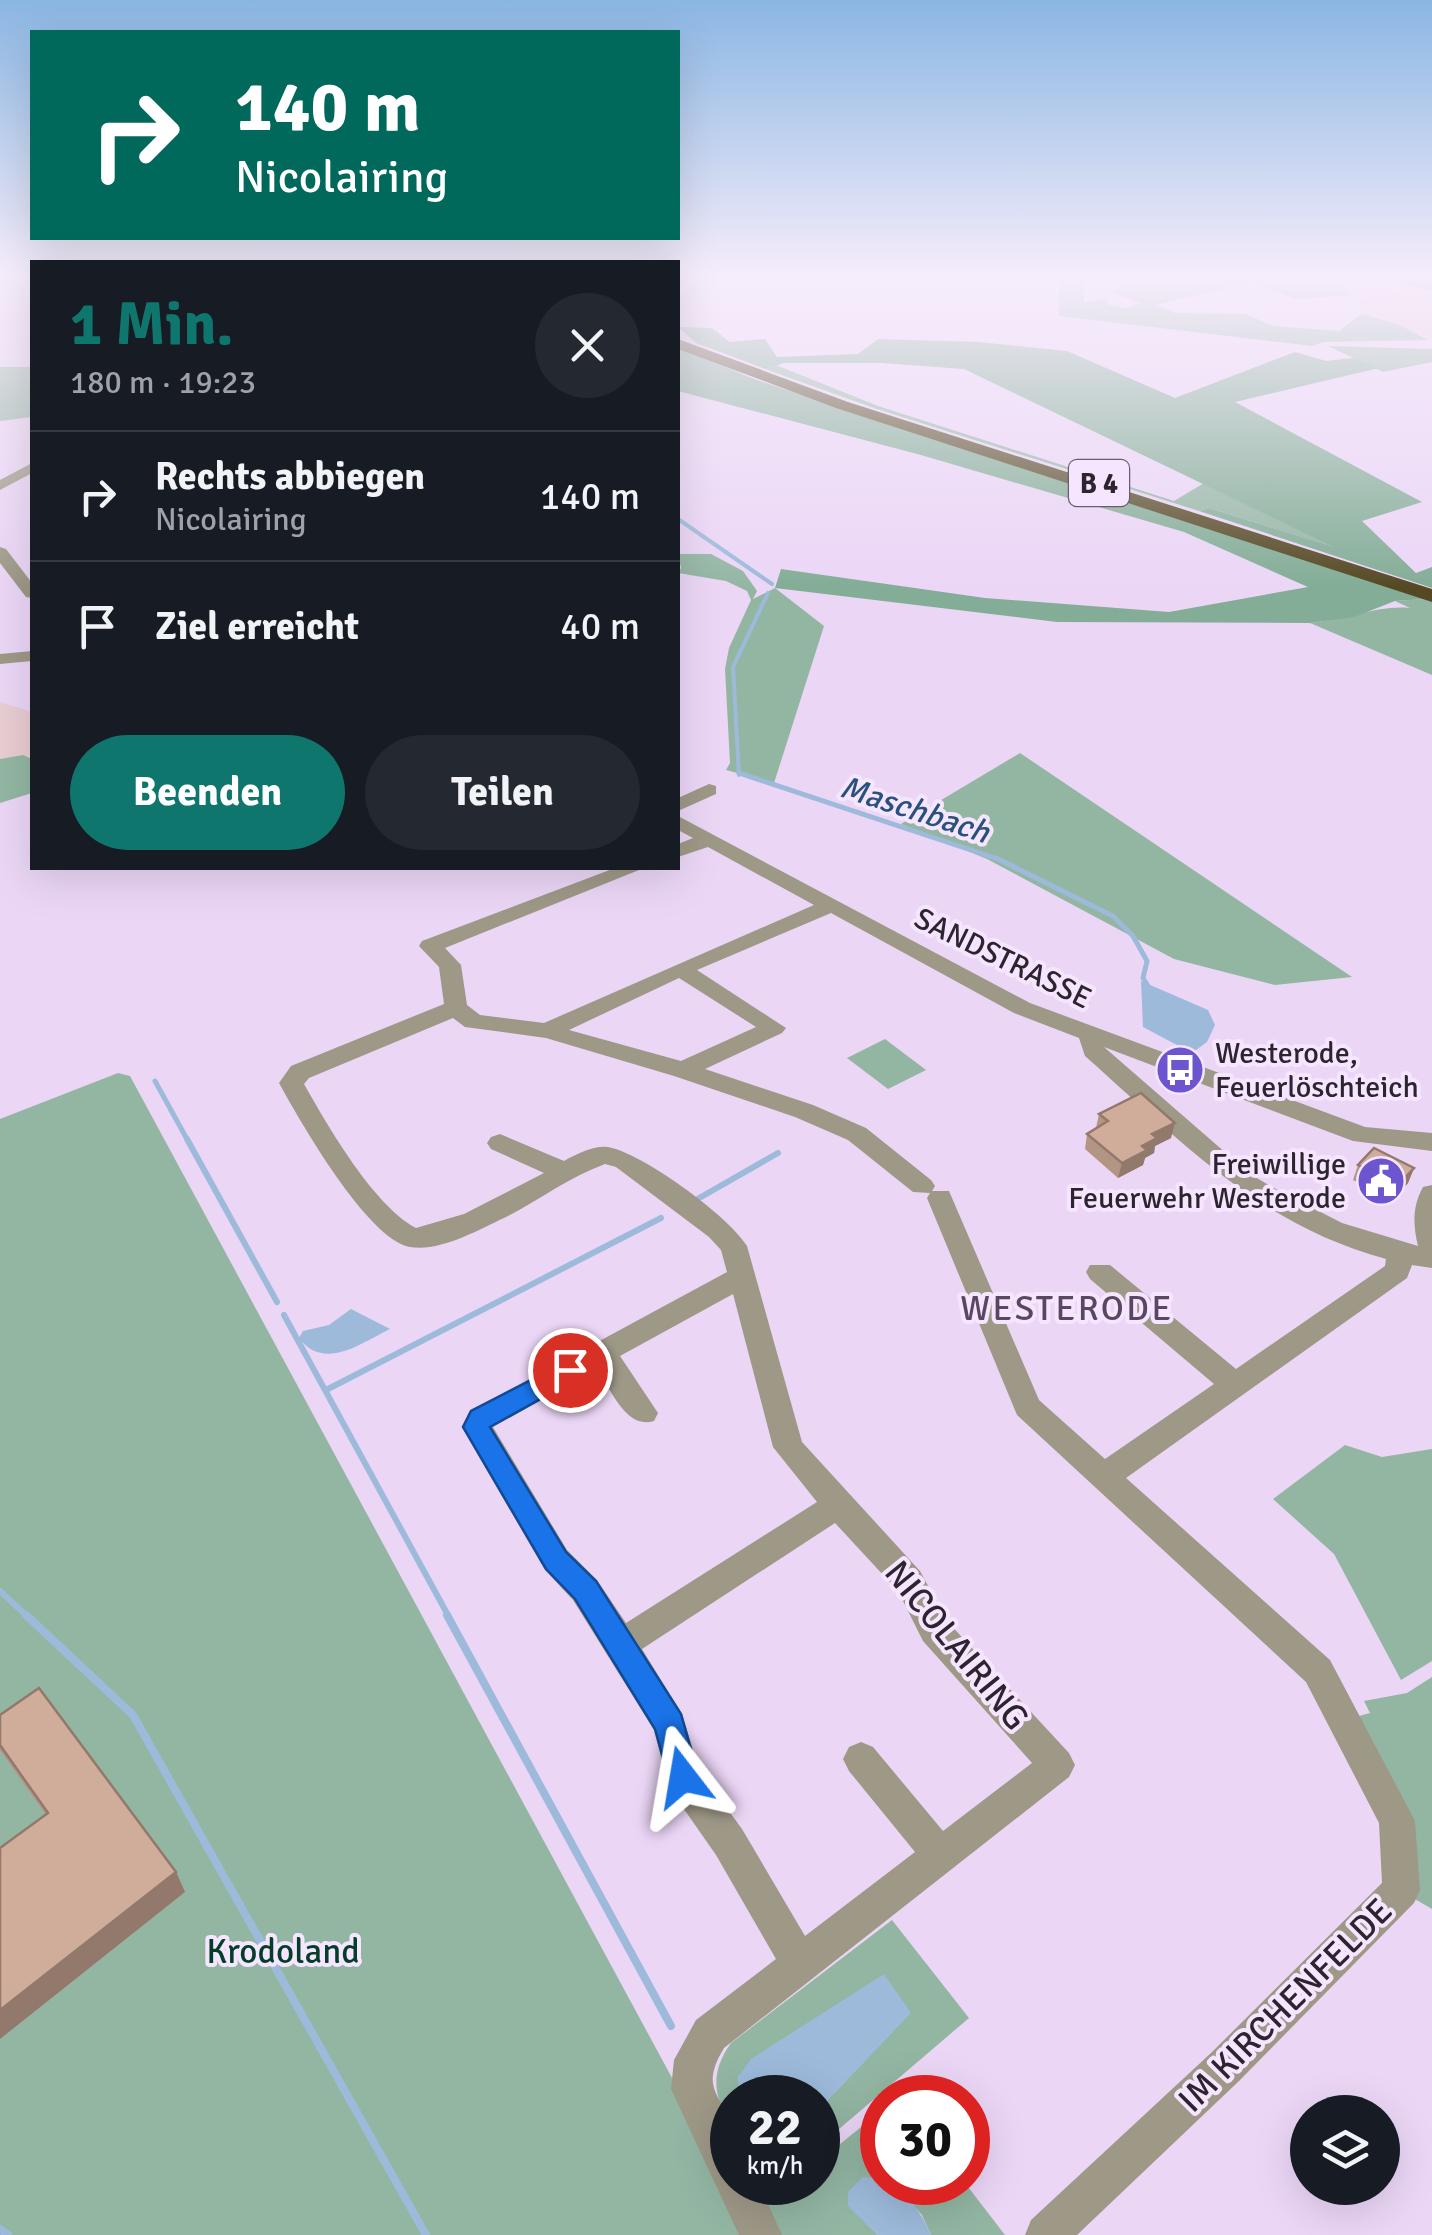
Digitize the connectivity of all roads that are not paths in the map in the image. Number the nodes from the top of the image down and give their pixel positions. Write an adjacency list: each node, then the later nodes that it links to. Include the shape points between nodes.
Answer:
1 (775, 379): 7 (highway, B 4)
2 (30, 468): 3 (street)
3 (0, 486)
4 (0, 552): 6 (street)
5 (0, 583): 6 (street)
6 (27, 586)
7 (1432, 595)
8 (30, 656): 9 (street)
9 (0, 659)
10 (709, 790): 11 (street)
11 (680, 804)
12 (680, 823): 13 (street, SANDSTRASSE)
13 (710, 839): 14 (street); 16 (street, SANDSTRASSE)
14 (680, 850)
15 (628, 870): 18 (street, via 430,946 450,965)
16 (832, 905): 17 (street); 20 (street, SANDSTRASSE, via 1022,1008)
17 (680, 969): 19 (street); 21 (street, via 774,1028)
18 (456, 1008): 19 (street, via 473,1022); 24 (street, NICOLAIRING, via 300,1072 291,1083 315,1126 390,1226 409,1239 443,1236)
19 (547, 1031): 21 (street)
20 (1090, 1034): 22 (street, SANDSTRASSE, via 1362,1134); 27 (street, via 1093,1051 1241,1180 1316,1222)
21 (683, 1070): 34 (street, IM KIRCHENFELDE, via 857,1134 931,1192 1018,1393)
22 (1432, 1142)
23 (500, 1143): 24 (street)
24 (566, 1172): 30 (street, NICOLAIRING, via 604,1156 624,1160 733,1246)
25 (1432, 1194): 26 (street, via 1426,1223)
26 (1432, 1246)
27 (1401, 1254): 28 (street); 32 (street, via 1398,1271)
28 (1432, 1258)
29 (1100, 1272): 32 (street)
30 (742, 1276): 31 (street); 35 (street, NICOLAIRING, via 788,1448)
31 (602, 1353): 33 (street); 36 (street, via 476,1427 556,1560 586,1590)
32 (1237, 1386): 34 (street)
33 (643, 1413)
34 (1103, 1476): 43 (street, IM KIRCHENFELDE, via 1318,1671 1397,1821 1401,1890)
35 (838, 1504): 36 (street); 38 (street, NICOLAIRING, via 909,1581 936,1631 1057,1765)
36 (621, 1644): 39 (street, via 670,1725 683,1777 730,1842)
37 (861, 1759): 38 (street)
38 (941, 1856): 39 (street, NICOLAIRING)
39 (801, 1966): 40 (street, NICOLAIRING, via 710,2034 694,2060 691,2090)
40 (710, 2130)
41 (746, 2205): 42 (street)
42 (761, 2235)
43 (1046, 2235)

